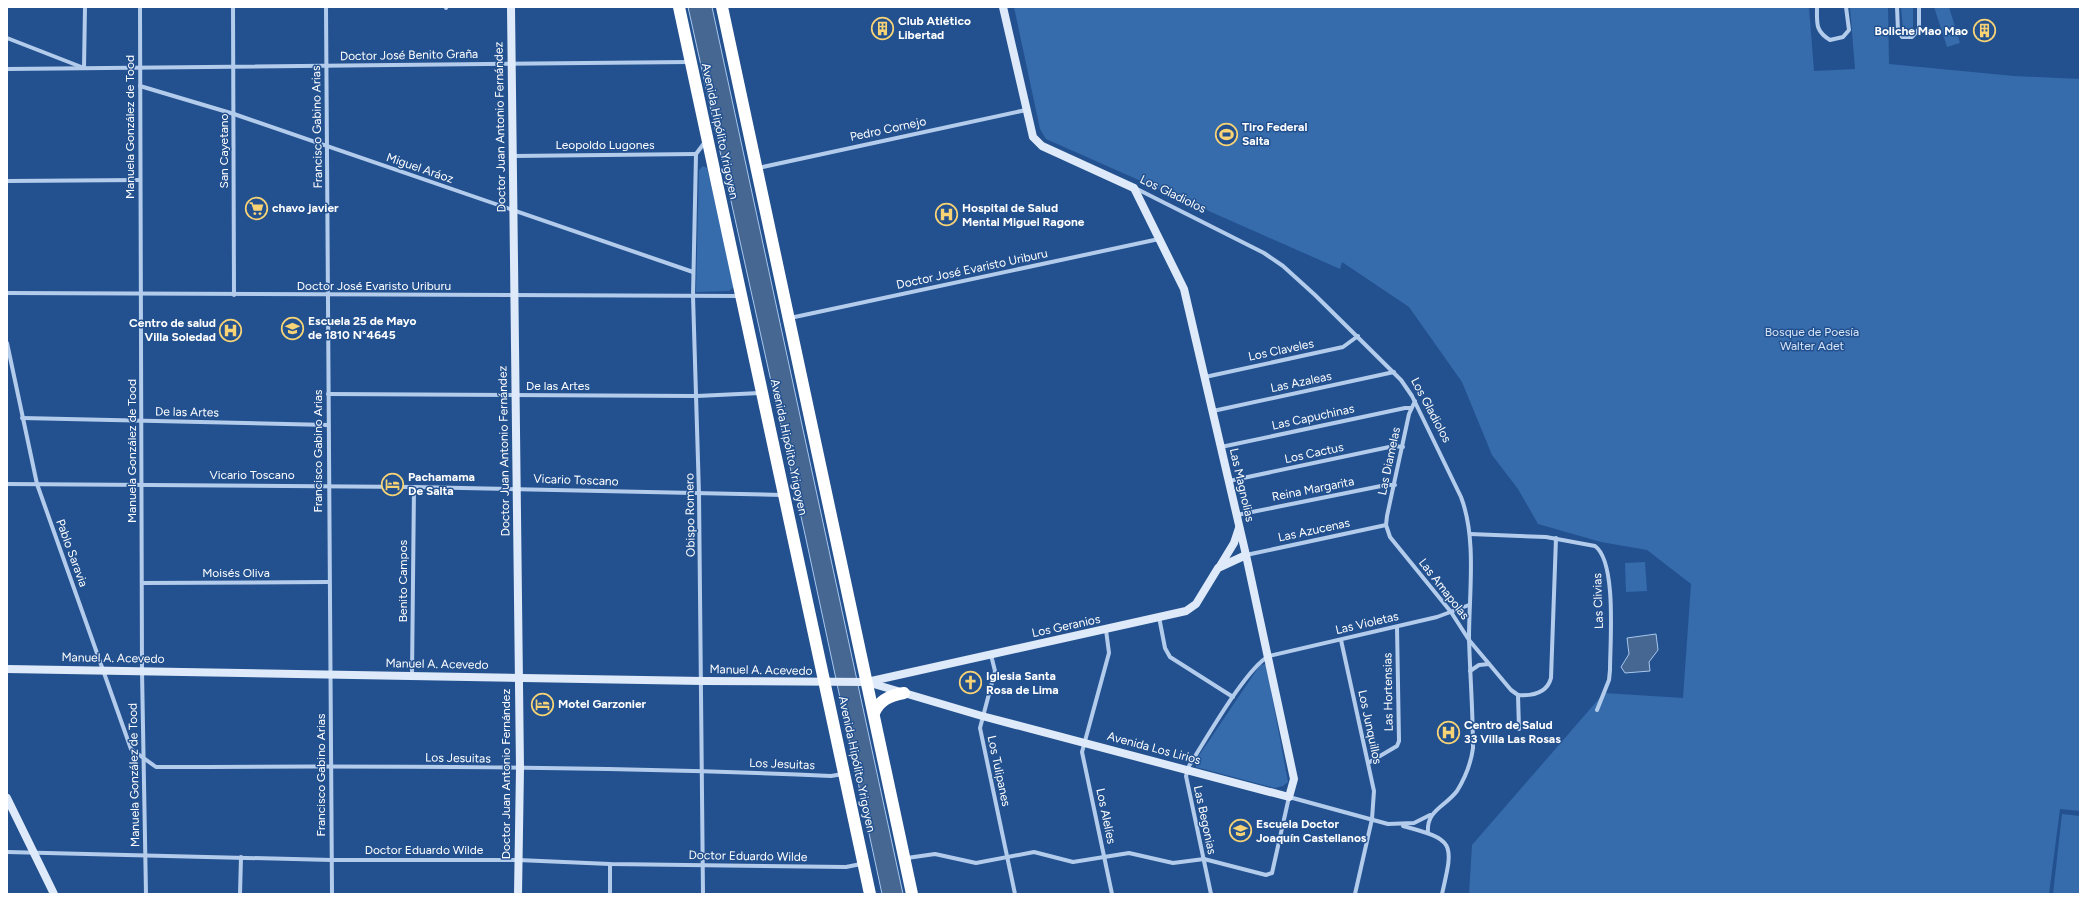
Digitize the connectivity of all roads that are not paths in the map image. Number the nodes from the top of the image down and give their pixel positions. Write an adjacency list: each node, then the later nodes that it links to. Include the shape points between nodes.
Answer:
1 (85, 7): 18 (street)
2 (140, 7): 19 (street, Manuela González de Tood)
3 (233, 7): 16 (street, San Cayetano)
4 (326, 7): 17 (street, Francisco Gabino Arias)
5 (511, 7): 15 (street, Doctor Juan Antonio Fernández)
6 (679, 7): 14 (highway, Avenida Hipólito Yrigoyen)
7 (722, 7): 28 (highway)
8 (1003, 7): 22 (street, Los Gladiolos)
9 (1817, 7): 10 (street, via 1818,30 1830,40 1843,37 1849,30)
10 (1846, 7)
11 (1897, 7): 12 (street, via 1898,31 1902,37 1908,38 1919,28)
12 (1919, 7)
13 (7, 38): 18 (street)
14 (691, 62): 15 (street, Doctor José Benito Graña); 24 (highway, Avenida Hipólito Yrigoyen)
15 (512, 63): 17 (street, Doctor José Benito Graña); 27 (street, Doctor Juan Antonio Fernández)
16 (234, 66): 17 (street, Doctor José Benito Graña); 19 (street, Doctor José Benito Graña); 23 (street, San Cayetano)
17 (326, 66): 25 (street, Francisco Gabino Arias)
18 (84, 68): 19 (street, Doctor José Benito Graña); 20 (street, Doctor José Benito Graña)
19 (140, 68): 21 (street, Manuela González de Tood)
20 (7, 69)
21 (140, 86): 23 (street, Miguel Aráoz); 30 (street, Manuela González de Tood)
22 (1026, 110): 28 (street, Pedro Cornejo); 31 (street, Los Gladiolos, via 1037,142)
23 (234, 114): 25 (street, Miguel Aráoz); 37 (street, San Cayetano)
24 (708, 139): 26 (street); 40 (highway, Avenida Hipólito Yrigoyen)
25 (328, 147): 32 (street, Miguel Aráoz); 38 (street, Francisco Gabino Arias)
26 (696, 154): 27 (street, Leopoldo Lugones); 34 (street, Obispo Romero)
27 (513, 156): 32 (street, Doctor Juan Antonio Fernández)
28 (755, 168): 42 (highway)
29 (7, 180): 30 (street)
30 (140, 180): 36 (street, Manuela González de Tood)
31 (1134, 188): 33 (street, Las Magnolias); 43 (street, Los Gladiolos, via 1264,253 1283,266)
32 (513, 211): 34 (street, Miguel Aráoz); 41 (street, Doctor Juan Antonio Fernández)
33 (1160, 239): 42 (street, Doctor José Evaristo Uriburu); 46 (street, Las Magnolias, via 1186,298)
34 (693, 272): 39 (street, Obispo Romero)
35 (7, 293): 36 (street, Doctor José Evaristo Uriburu)
36 (140, 295): 37 (street, Doctor José Evaristo Uriburu); 55 (street, Manuela González de Tood)
37 (234, 296): 38 (street, Doctor José Evaristo Uriburu)
38 (329, 296): 41 (street, Doctor José Evaristo Uriburu); 48 (street, Francisco Gabino Arias)
39 (693, 296): 40 (street, Doctor José Evaristo Uriburu); 41 (street, Doctor José Evaristo Uriburu); 50 (street, Obispo Romero)
40 (741, 296): 47 (highway, Avenida Hipólito Yrigoyen)
41 (514, 297): 49 (street, Doctor Juan Antonio Fernández)
42 (788, 319): 96 (highway)
43 (1358, 336): 45 (street, Los Gladiolos); 46 (street, Los Claveles, via 1343,347)
44 (7, 342): 54 (street, Pablo Saravia)
45 (1394, 372): 51 (street, Los Gladiolos, via 1407,387); 53 (street, Las Azaleas)
46 (1205, 377): 53 (street, Las Magnolias)
47 (763, 393): 50 (street, De las Artes); 68 (highway, Avenida Hipólito Yrigoyen)
48 (328, 394): 49 (street, De las Artes); 56 (street, Francisco Gabino Arias)
49 (515, 396): 50 (street, De las Artes); 66 (street, Doctor Juan Antonio Fernández)
50 (697, 396): 67 (street, Obispo Romero)
51 (1415, 402): 52 (street, Las Diamelas); 72 (street, Los Gladiolos, via 1461,497)
52 (1410, 408): 57 (street, Las Capuchinas); 58 (street, Las Diamelas)
53 (1213, 411): 57 (street, Las Magnolias)
54 (22, 418): 55 (street, De las Artes); 61 (street, Pablo Saravia)
55 (142, 421): 56 (street, De las Artes); 62 (street, Manuela González de Tood)
56 (328, 425): 64 (street, Francisco Gabino Arias)
57 (1221, 447): 59 (street, Las Magnolias)
58 (1403, 447): 59 (street, Los Cactus, via 1394,446); 63 (street, Las Diamelas)
59 (1228, 481): 69 (street, Las Magnolias)
60 (7, 484): 61 (street, Vicario Toscano)
61 (37, 484): 62 (street, Vicario Toscano); 89 (street, Pablo Saravia)
62 (142, 484): 64 (street, Vicario Toscano); 77 (street, Manuela González de Tood)
63 (1395, 485): 69 (street, Reina Margarita); 70 (street, Las Diamelas)
64 (328, 486): 65 (street, Vicario Toscano); 76 (street, Francisco Gabino Arias)
65 (414, 487): 66 (street, Vicario Toscano); 93 (street, Benito Campos)
66 (517, 489): 67 (street, Vicario Toscano); 94 (street, Doctor Juan Antonio Fernández)
67 (699, 494): 68 (street, Vicario Toscano); 95 (street, Obispo Romero)
68 (784, 495): 97 (highway, Avenida Hipólito Yrigoyen)
69 (1236, 515): 71 (street, Las Magnolias)
70 (1386, 525): 74 (street, Las Azucenas); 79 (street, Las Amapolas, via 1390,537)
71 (1240, 528): 74 (street, Las Magnolias); 75 (street, Los Geranios)
72 (1470, 534): 73 (street, Las Clivias); 78 (street, Los Gladiolos)
73 (1556, 538): 99 (street, via 1553,666 1548,685 1535,694); 101 (street, Las Clivias, via 1595,546 1600,551 1608,572 1609,680)
74 (1246, 555): 75 (street); 86 (street, Las Magnolias)
75 (1218, 568): 80 (street, Los Geranios, via 1192,608)
76 (329, 582): 77 (street, Moisés Oliva); 92 (street, Francisco Gabino Arias)
77 (142, 583): 90 (street, Manuela González de Tood)
78 (1469, 605): 79 (street, Las Violetas); 84 (street, Los Gladiolos)
79 (1451, 612): 81 (street, Las Violetas); 84 (street, Las Amapolas)
80 (1159, 617): 82 (street, Los Geranios); 100 (street, via 1166,653)
81 (1397, 626): 83 (street, Las Violetas); 107 (street, Las Hortensias, via 1399,741 1397,746)
82 (1106, 630): 85 (street, Los Geranios); 105 (street, Los Alelíes, via 1109,653)
83 (1341, 640): 86 (street, Las Violetas); 107 (street, Los Junquillos)
84 (1469, 640): 87 (street, Las Amapolas); 91 (street, Los Gladiolos)
85 (991, 654): 96 (street, Los Geranios); 103 (street, Los Tulipanes, via 995,672)
86 (1269, 656): 100 (street, Las Begonias, via 1258,664); 113 (street, Las Magnolias, via 1294,773)
87 (1489, 664): 91 (street, via 1478,665); 99 (street, Las Amapolas)
88 (7, 669): 89 (street, Manuel A. Acevedo)
89 (104, 670): 90 (street, Manuel A. Acevedo); 106 (street, Pablo Saravia, via 131,749)
90 (142, 670): 92 (street, Manuel A. Acevedo); 106 (street, Manuela González de Tood)
91 (1470, 671): 115 (street, Los Gladiolos, via 1472,757 1456,792)
92 (331, 674): 93 (street, Manuel A. Acevedo); 108 (street, Francisco Gabino Arias)
93 (412, 675): 94 (street, Manuel A. Acevedo)
94 (518, 677): 95 (street, Manuel A. Acevedo); 109 (street, Doctor Juan Antonio Fernández)
95 (702, 681): 97 (street, Manuel A. Acevedo); 110 (street, Obispo Romero)
96 (867, 682): 97 (street, Manuel A. Acevedo); 98 (street, Avenida Los Lirios); 102 (highway)
97 (825, 683): 112 (highway, Avenida Hipólito Yrigoyen)
98 (904, 693): 102 (highway, via 895,694 882,701); 103 (street, Avenida Los Lirios)
99 (1518, 695): 104 (street)
100 (1234, 698): 111 (street, Las Begonias)
101 (1597, 710)
102 (874, 713): 125 (highway)
103 (982, 716): 105 (street, Avenida Los Lirios); 123 (street, Los Tulipanes, via 980,728)
104 (1519, 729)
105 (1084, 742): 111 (street, Avenida Los Lirios); 124 (street, Los Alelíes, via 1082,752)
106 (144, 759): 108 (street, Los Jesuitas, via 156,767); 121 (street, Manuela González de Tood)
107 (1368, 763): 116 (street, Los Junquillos, via 1374,791)
108 (332, 766): 109 (street, Los Jesuitas); 127 (street, Francisco Gabino Arias)
109 (520, 768): 110 (street, Los Jesuitas); 128 (street, Doctor Juan Antonio Fernández)
110 (703, 770): 112 (street, Los Jesuitas, via 831,776); 131 (street, Obispo Romero)
111 (1188, 770): 113 (street, Avenida Los Lirios); 126 (street, Las Begonias, via 1186,780)
112 (845, 774): 130 (highway, Avenida Hipólito Yrigoyen)
113 (1289, 797): 116 (street, Avenida Los Lirios); 126 (street, via 1270,875)
114 (7, 798): 119 (street)
115 (1433, 813): 117 (street, Avenida Los Lirios, via 1414,824); 118 (street, via 1428,824)
116 (1372, 819): 117 (street, Avenida Los Lirios); 144 (street, Los Junquillos)
117 (1396, 824): 118 (street)
118 (1428, 833): 145 (street, via 1443,839 1449,851)
119 (33, 851): 120 (street, Doctor Eduardo Wilde); 121 (street, Doctor Eduardo Wilde); 132 (street)
120 (7, 852)
121 (146, 855): 122 (street, Doctor Eduardo Wilde); 133 (street, Manuela González de Tood)
122 (241, 857): 127 (street, Doctor Eduardo Wilde); 134 (street)
123 (1007, 857): 124 (street, via 1034,852 1073,862); 125 (street, via 976,863 935,854); 141 (street, Los Tulipanes)
124 (1104, 857): 126 (street, via 1129,853 1173,863); 142 (street, Los Alelíes)
125 (904, 858): 140 (highway)
126 (1204, 859): 143 (street, Las Begonias)
127 (332, 860): 128 (street, Doctor Eduardo Wilde); 135 (street, Francisco Gabino Arias)
128 (518, 860): 129 (street, Doctor Eduardo Wilde); 136 (street, Doctor Juan Antonio Fernández)
129 (610, 864): 131 (street, Doctor Eduardo Wilde); 137 (street)
130 (864, 864): 131 (street, Doctor Eduardo Wilde, via 846,868); 139 (highway, Avenida Hipólito Yrigoyen)
131 (703, 866): 138 (street, Obispo Romero)
132 (54, 894)
133 (146, 894)
134 (240, 894)
135 (332, 894)
136 (518, 894)
137 (610, 894)
138 (703, 894)
139 (870, 894)
140 (912, 894)
141 (1015, 894)
142 (1112, 894)
143 (1211, 894)
144 (1355, 894)
145 (1442, 894)

